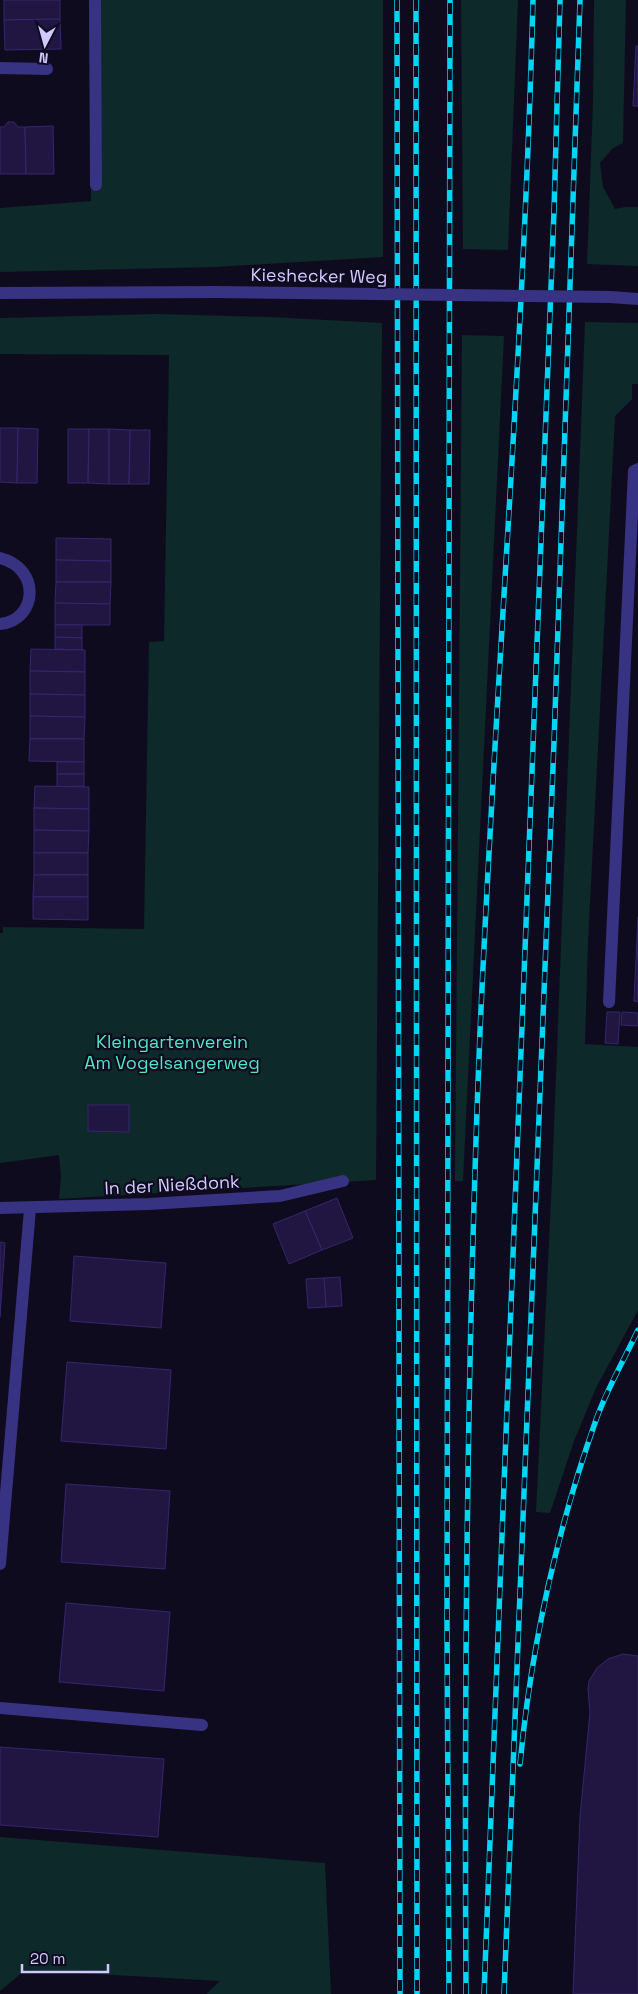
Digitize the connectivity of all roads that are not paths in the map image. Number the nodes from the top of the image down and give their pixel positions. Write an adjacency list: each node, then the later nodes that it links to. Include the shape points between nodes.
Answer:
1 (94, 0): 4 (street)
2 (0, 68): 3 (street)
3 (47, 69)
4 (96, 185)
5 (0, 293): 6 (street, Kieshecker Weg, bridge, via 216,292)
6 (638, 299)
7 (638, 469): 10 (street, via 634,471)
8 (0, 558): 9 (street, via 17,565 24,572 30,595 17,618)
9 (0, 624)
10 (609, 1002)
11 (343, 1181): 13 (street, In der Nießdonk, via 280,1196)
12 (0, 1208): 13 (street, In der Nießdonk)
13 (30, 1209): 14 (street)
14 (0, 1564)
15 (0, 1708): 16 (street)
16 (202, 1725)

